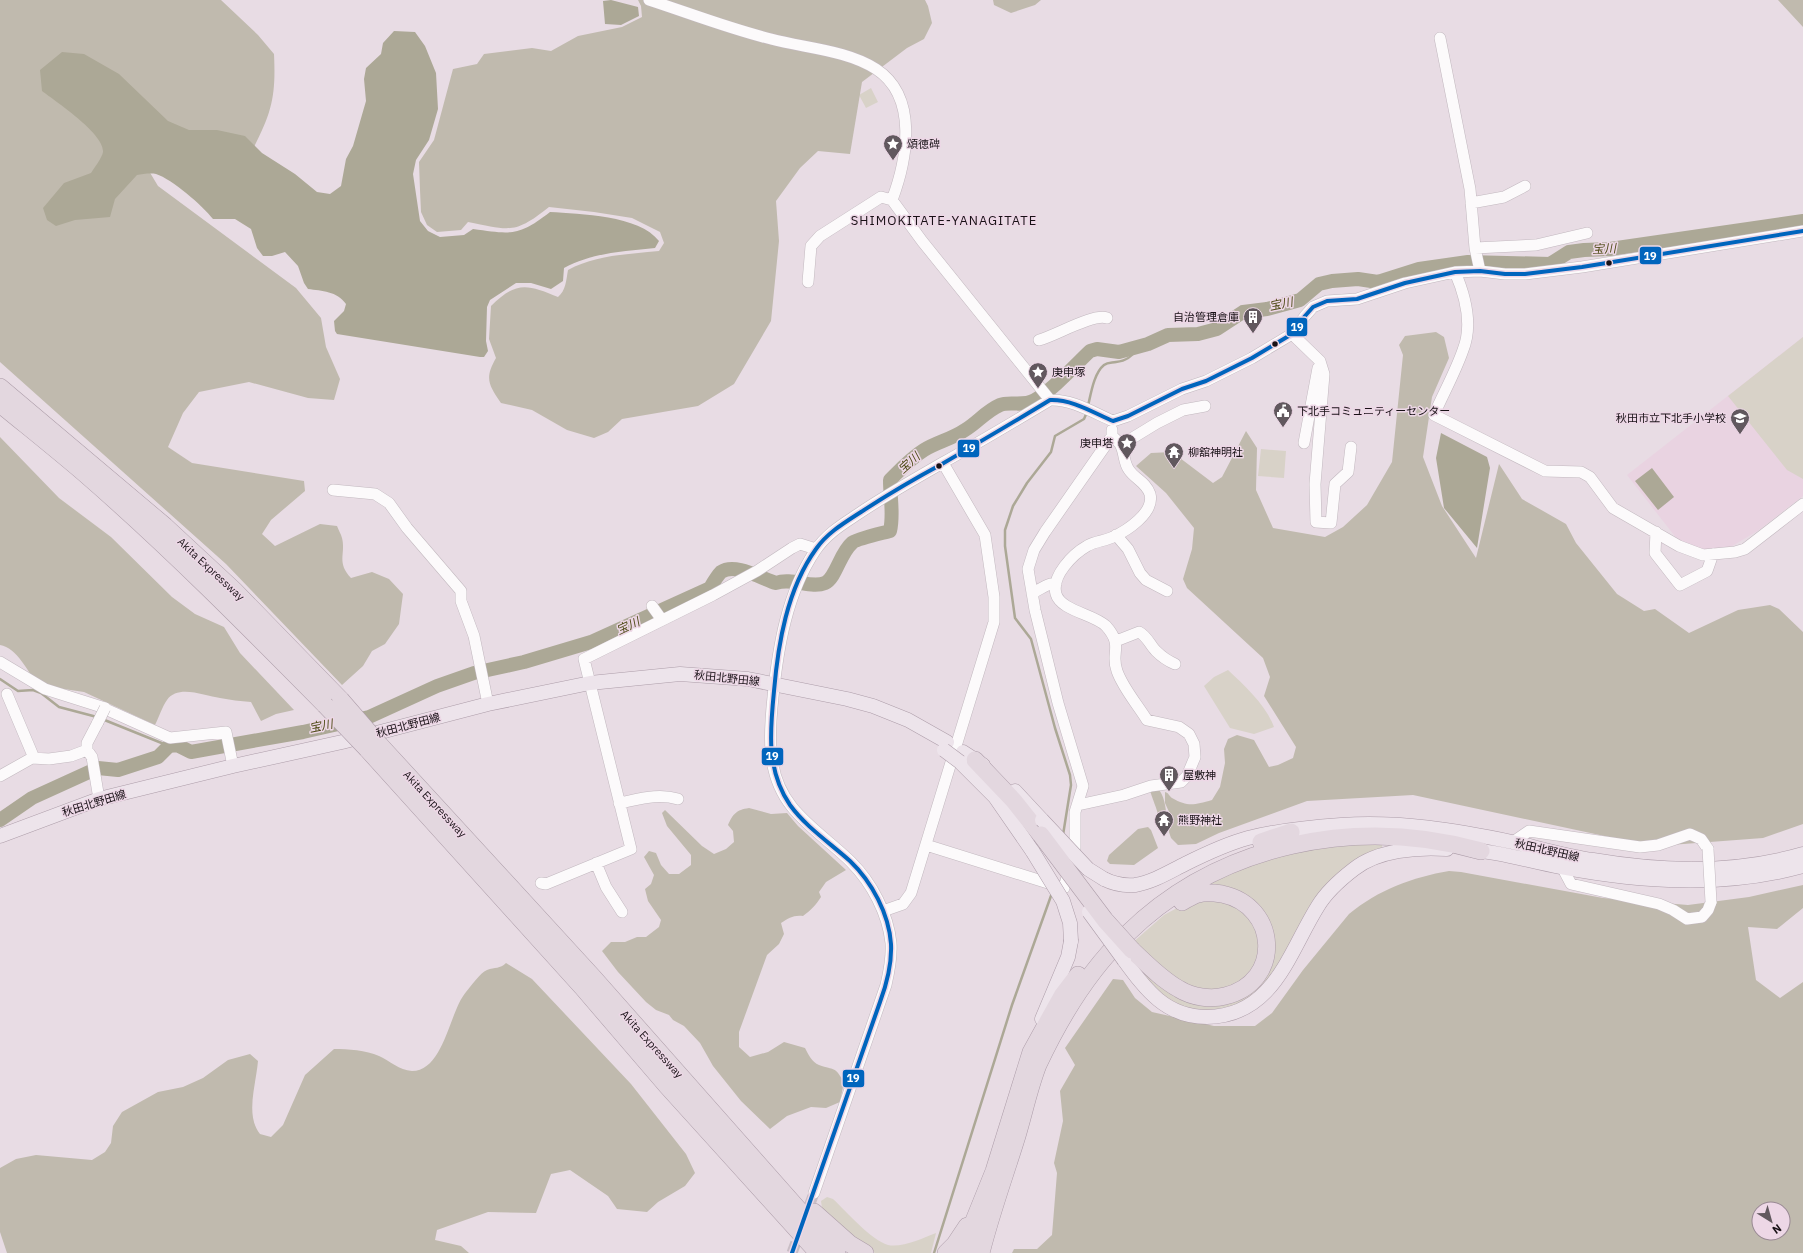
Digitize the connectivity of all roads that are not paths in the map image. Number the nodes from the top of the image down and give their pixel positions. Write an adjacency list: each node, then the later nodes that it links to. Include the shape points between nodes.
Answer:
1 (649, 0): 4 (street, via 770,39 836,53 876,69 900,97 907,131 899,182)
2 (1440, 38): 5 (street)
3 (1524, 186): 5 (street, via 1504,198)
4 (892, 200): 11 (street, via 882,197 820,236 811,246); 17 (street, via 922,242)
5 (1471, 203): 8 (street)
6 (1803, 231): 9 (street, via 1525,274 1505,274)
7 (1587, 233): 8 (street, via 1536,246)
8 (1475, 251): 9 (street)
9 (1479, 268): 10 (street)
10 (1455, 272): 13 (street, via 1405,283 1357,299 1327,301 1313,307); 28 (street, via 1468,316 1464,349 1434,416 1545,471 1585,474 1613,508)
11 (808, 282)
12 (1107, 318): 14 (street, via 1102,317 1076,325)
13 (1292, 334): 15 (street); 20 (street, via 1206,381 1182,389)
14 (1039, 340)
15 (1320, 361): 22 (street); 24 (street, via 1324,374 1315,484 1316,522 1331,523 1335,484 1348,472)
16 (0, 387): 43 (highway, Akita Expressway, via 165,526 234,590)
17 (1047, 396): 20 (street); 25 (street)
18 (0, 404): 43 (highway, Akita Expressway, via 84,473)
19 (1205, 406): 23 (street, via 1183,410)
20 (1113, 421): 21 (street)
21 (1112, 436): 23 (street); 34 (street, via 1034,550 1028,569)
22 (1304, 443)
23 (1121, 445): 29 (street, via 1124,461 1151,496 1145,514)
24 (1351, 447)
25 (943, 463): 30 (street, via 883,497 833,531); 60 (street, via 985,535 994,597 994,622)
26 (333, 490): 44 (street, via 375,494 389,503 461,591 461,601 474,636)
27 (1803, 504): 31 (street, via 1745,548 1735,552)
28 (1656, 532): 31 (street, via 1679,546 1703,555); 31 (street, via 1656,553 1680,585 1708,571)
29 (1116, 535): 32 (street, via 1088,545 1073,556); 33 (street, via 1128,549 1146,580)
30 (816, 549): 36 (street, via 800,544 757,571); 41 (street, via 802,572 792,596)
31 (1713, 554)
32 (1056, 584): 34 (street, via 1051,583); 37 (street, via 1056,594 1064,604 1105,625)
33 (1166, 591)
34 (1032, 592): 55 (street, via 1058,703 1083,786)
35 (652, 606): 36 (street)
36 (662, 620): 40 (street, via 584,660)
37 (1116, 641): 39 (street, via 1139,632 1144,634 1155,651); 55 (street, via 1116,670 1147,720 1179,727 1189,734 1194,744 1195,756 1187,776 1180,782 1151,786)
38 (0, 662): 45 (street, via 46,689)
39 (1176, 664)
40 (590, 683): 41 (main road, 秋田北野田線, via 680,674 748,679); 44 (main road, 秋田北野田線); 54 (street)
41 (774, 684): 49 (main road, 秋田北野田線, bridge, via 825,694 905,726); 67 (street, via 769,735 776,779 791,806 808,825 858,870)
42 (7, 694): 48 (street)
43 (333, 703): 46 (highway, Akita Expressway, bridge)
44 (488, 704): 50 (main road, 秋田北野田線, via 342,742)
45 (103, 708): 47 (street, bridge, via 87,743); 50 (street, via 170,738 226,732)
46 (374, 747): 72 (highway, Akita Expressway, via 499,874); 75 (highway, Akita Expressway, via 666,1085)
47 (87, 750): 48 (street, via 71,756); 53 (street, via 92,757)
48 (34, 758): 51 (street)
49 (966, 758): 58 (highway, via 998,782)
50 (233, 766): 53 (main road, 秋田北野田線)
51 (0, 776)
52 (678, 799): 54 (street, via 651,796)
53 (99, 800): 57 (main road, 秋田北野田線)
54 (619, 803): 63 (street, via 631,849)
55 (1078, 805): 60 (street, via 1074,823 1075,848 1064,888)
56 (1290, 832): 58 (main road, 秋田北野田線, bridge, via 1248,838 1216,850 1158,878 1136,885 1123,885 1104,880); 59 (main road, 秋田北野田線, via 1340,826 1398,825 1441,829); 71 (highway, via 1222,856 1150,899 1093,955 1062,996)
57 (0, 836)
58 (1038, 837): 70 (highway, bridge, via 1105,920); 71 (main road, bridge, via 1070,923 1071,941 1068,956)
59 (1513, 842): 62 (main road, 秋田北野田線, via 1591,860 1676,870 1746,866); 65 (street, bridge, via 1529,831 1640,847 1658,845 1690,834 1701,839 1708,849 1711,902 1702,917 1687,919 1659,904 1571,884)
60 (926, 845): 67 (street, via 907,901 898,907)
61 (1481, 851): 65 (main road, 秋田北野田線); 69 (highway, via 1450,842 1397,836 1359,836 1277,848 1222,869 1196,883 1155,910); 70 (main road, 秋田北野田線, via 1436,848 1404,851 1377,856 1355,868 1332,888 1319,904 1280,974 1265,994 1247,1007 1231,1014 1200,1017 1181,1013 1161,1003 1141,983)
62 (1803, 854)
63 (596, 863): 66 (street, via 546,884); 68 (street, via 606,887)
64 (1803, 866): 65 (main road, 秋田北野田線, via 1740,878 1660,881)
65 (1562, 867)
66 (541, 883)
67 (883, 911): 73 (street, via 891,943 886,985)
68 (622, 912)
69 (1126, 934): 70 (highway, via 1172,906 1198,894 1208,893 1235,897 1248,906 1261,922 1267,938 1264,966 1256,978 1239,993 1217,998 1197,996 1180,990); 76 (highway, via 1089,978 1038,1066)
70 (1128, 955)
71 (1031, 1052): 74 (highway)
72 (720, 1120): 79 (highway, Akita Expressway); 80 (highway, via 760,1155 826,1225)
73 (814, 1193)
74 (980, 1206): 81 (highway, via 955,1244); 82 (highway)
75 (779, 1210): 77 (highway); 78 (highway, Akita Expressway)
76 (987, 1230): 83 (highway); 84 (highway)
77 (803, 1253)
78 (818, 1253)
79 (837, 1253)
80 (865, 1253)
81 (946, 1253)
82 (964, 1253)
83 (976, 1253)
84 (981, 1253)

